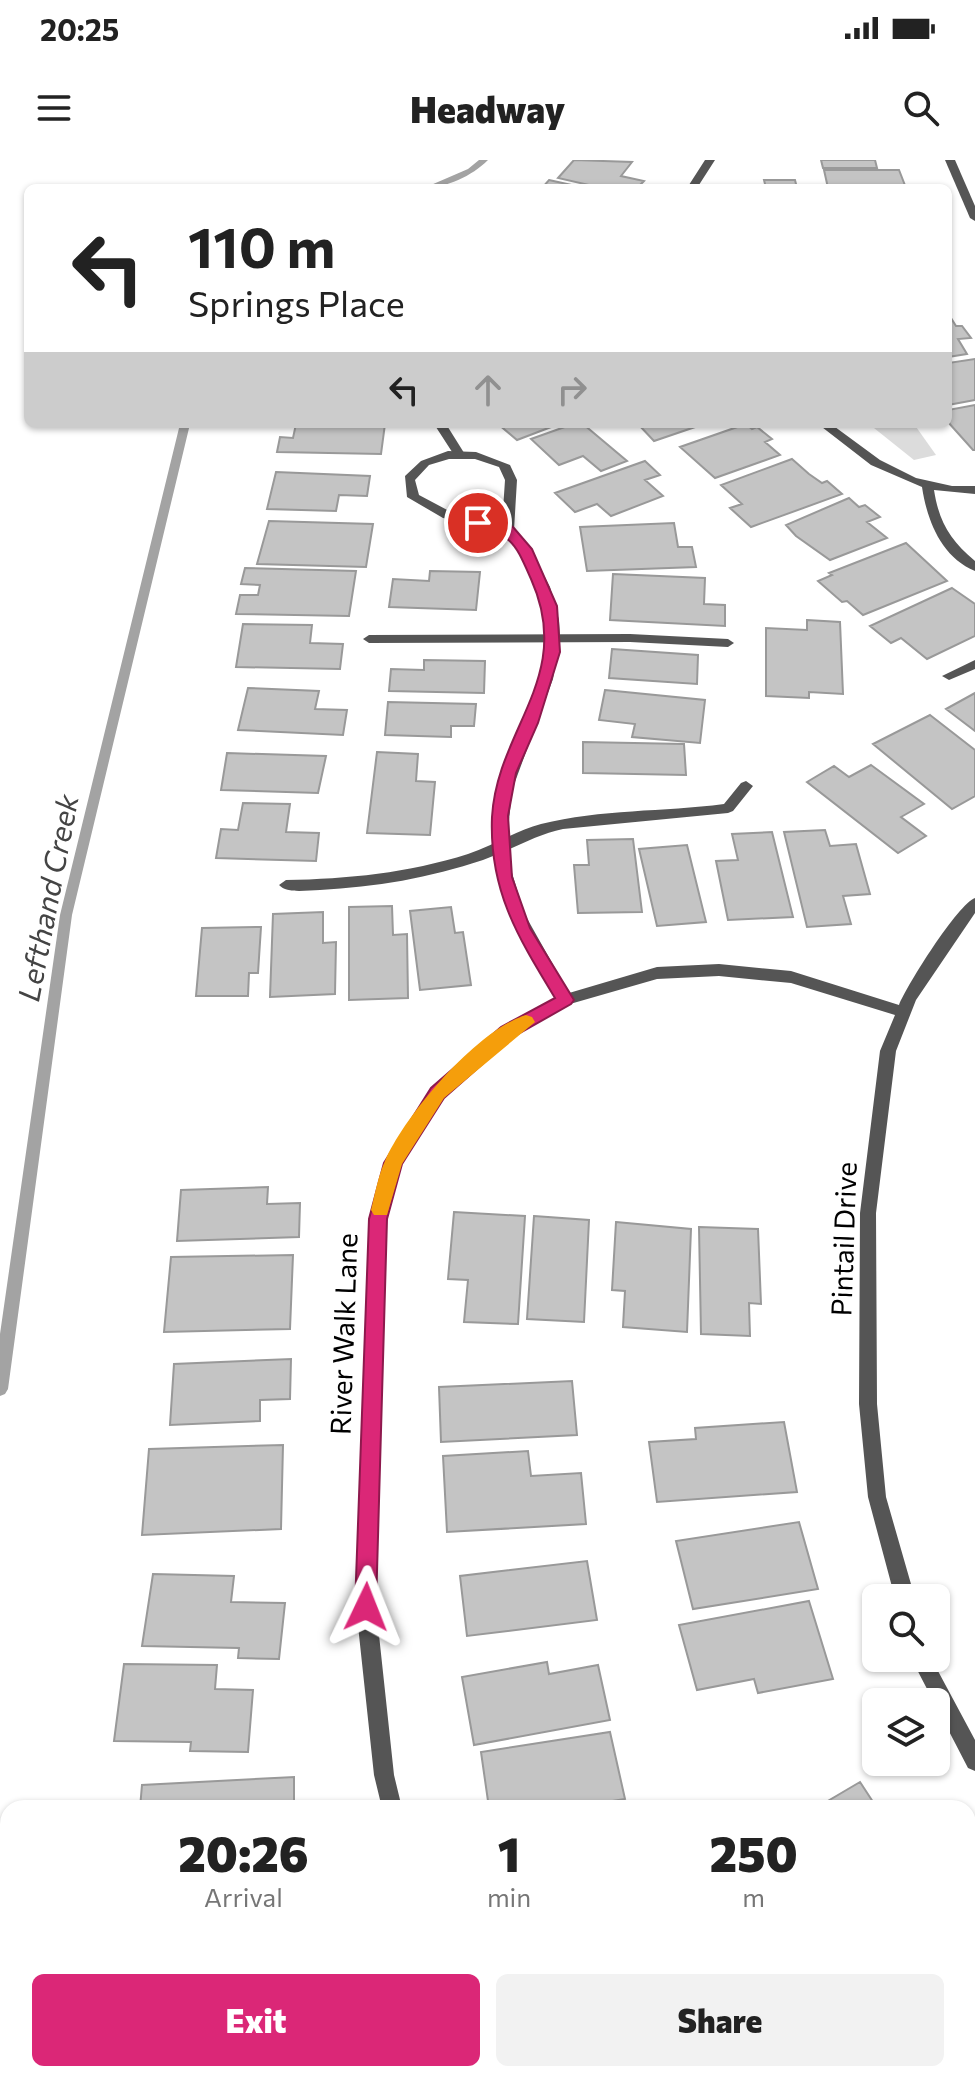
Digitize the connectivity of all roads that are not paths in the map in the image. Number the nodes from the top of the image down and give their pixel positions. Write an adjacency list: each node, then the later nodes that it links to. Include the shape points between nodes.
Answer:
1 (710, 160): 3 (street)
2 (950, 160): 4 (street)
3 (695, 184)
4 (975, 218)
5 (442, 428): 7 (street)
6 (829, 428): 8 (street, via 869,461)
7 (460, 456): 10 (street, via 504,465 511,480); 10 (street, via 425,463 409,479 413,497 447,515)
8 (928, 486): 9 (street); 11 (street, via 937,532)
9 (975, 490)
10 (508, 530): 12 (street, via 525,549 550,606)
11 (975, 567)
12 (552, 638): 13 (street); 14 (street); 18 (street, via 553,652 531,723 508,773 500,816)
13 (369, 639)
14 (728, 643)
15 (975, 664): 16 (street)
16 (949, 676)
17 (746, 786): 18 (street, via 728,808 594,818 536,830)
18 (502, 847): 19 (street, via 405,875 339,885); 21 (street, via 504,877 522,929)
19 (286, 885)
20 (975, 903): 22 (street, Pintail Drive)
21 (565, 1000): 22 (street, River Walk Lane, via 657,973 719,970 791,977); 26 (street, River Walk Lane, via 507,1032 437,1093 394,1163 378,1219 366,1607)
22 (903, 1012): 23 (street, Pintail Drive, via 888,1051 868,1213 868,1388 877,1497)
23 (901, 1584)
24 (928, 1672): 25 (street)
25 (975, 1761)
26 (390, 1800)

